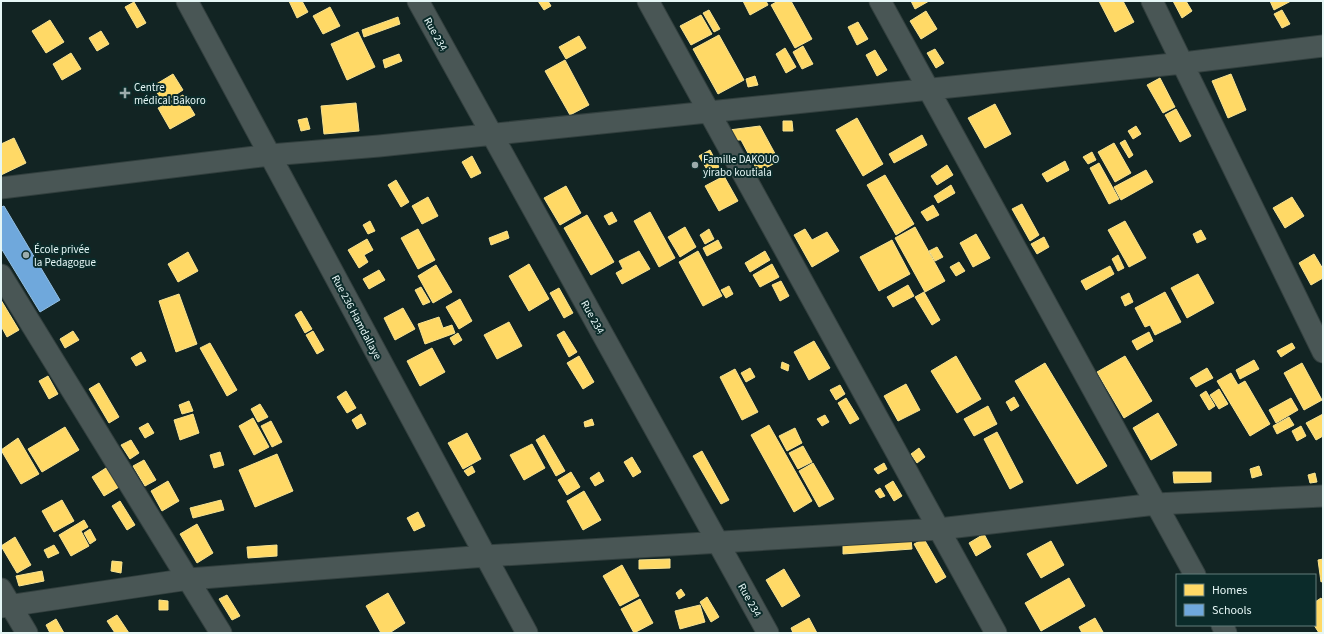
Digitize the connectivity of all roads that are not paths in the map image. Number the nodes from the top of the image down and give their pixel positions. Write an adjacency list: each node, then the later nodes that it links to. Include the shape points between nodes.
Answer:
1 (187, 1): 11 (street, Rue 236 Hamdallaye)
2 (418, 1): 10 (street, Rue 234)
3 (648, 1): 9 (street)
4 (880, 1): 8 (street)
5 (1152, 1): 7 (street)
6 (1323, 46): 7 (street)
7 (1183, 63): 8 (street); 14 (street)
8 (928, 88): 9 (street); 16 (street)
9 (709, 112): 10 (street); 17 (street)
10 (492, 135): 11 (street); 18 (street, Rue 234)
11 (270, 155): 12 (street); 19 (street, Rue 236 Hamdallaye)
12 (1, 188)
13 (1, 275): 21 (street)
14 (1323, 352)
15 (1323, 496): 16 (street)
16 (1156, 504): 17 (street); 20 (street)
17 (939, 529): 18 (street); 27 (street)
18 (717, 541): 19 (street); 26 (street, Rue 234)
19 (486, 556): 21 (street); 25 (street, Rue 236 Hamdallaye)
20 (1194, 574)
21 (189, 578): 22 (street); 24 (street)
22 (4, 601): 23 (street)
23 (27, 633)
24 (221, 633)
25 (527, 633)
26 (768, 633)
27 (996, 633)

